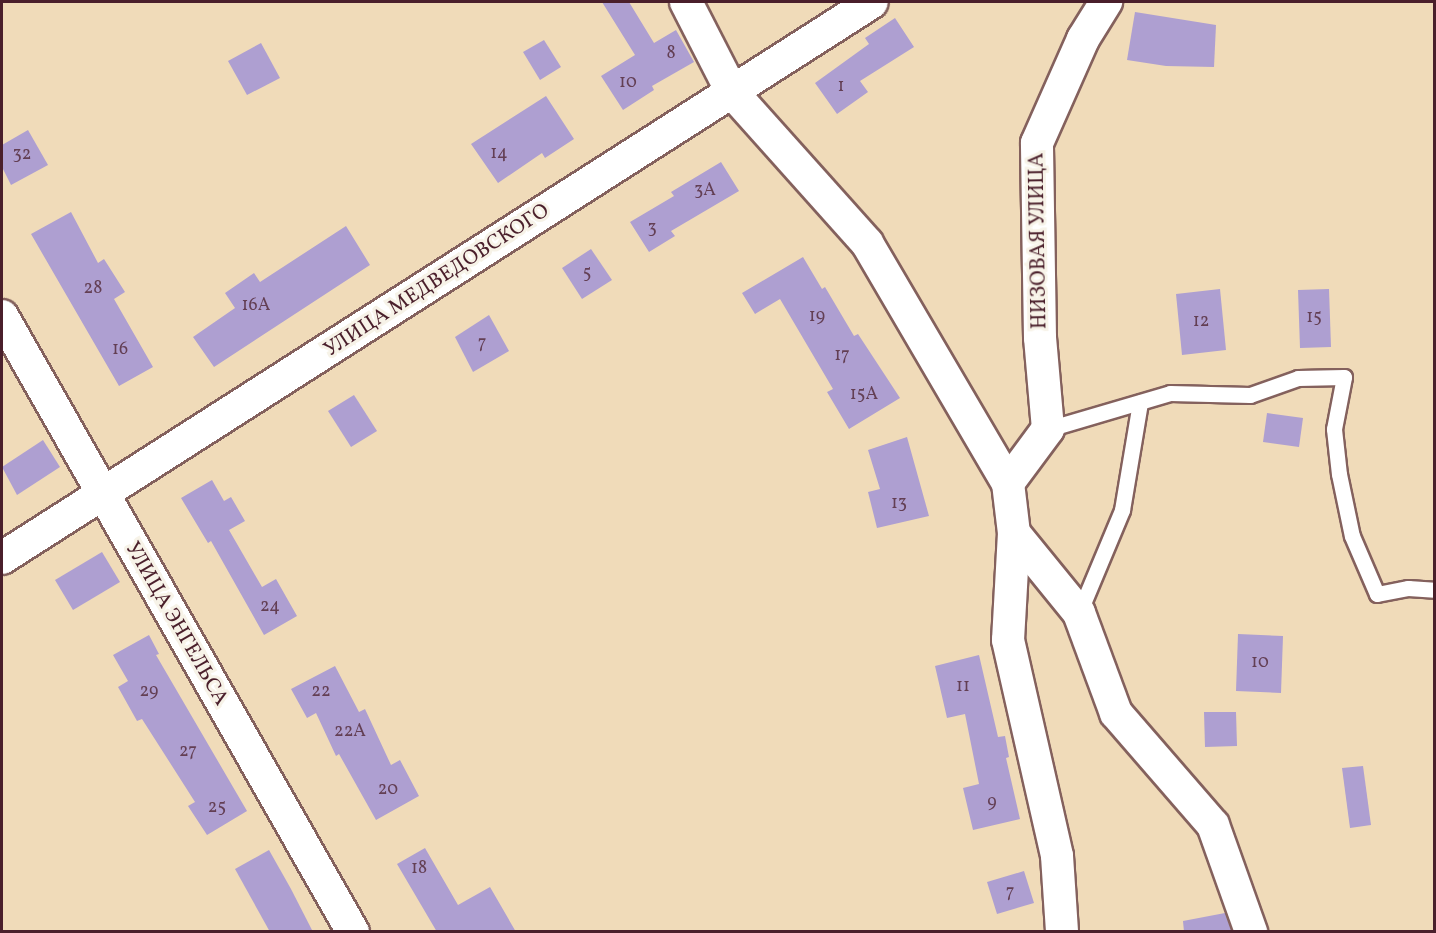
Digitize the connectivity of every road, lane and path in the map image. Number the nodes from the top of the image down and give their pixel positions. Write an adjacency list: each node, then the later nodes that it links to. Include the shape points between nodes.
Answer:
1 (686, 2): 4 (street)
2 (872, 2): 4 (street, УЛИЦА МЕДВЕДОВСКОГО)
3 (1106, 2): 7 (street, НИЗОВАЯ УЛИЦА, via 1083,39 1037,143 1040,338)
4 (732, 92): 8 (street, via 867,243); 9 (street, УЛИЦА МЕДВЕДОВСКОГО)
5 (2, 316): 9 (street, УЛИЦА ЭНГЕЛЬСА)
6 (1140, 402): 7 (lane); 12 (lane, via 1170,393 1250,395 1298,378 1344,376 1334,429 1352,536 1377,594 1408,588); 13 (lane, via 1122,510)
7 (1048, 429): 8 (street)
8 (1008, 483): 10 (street)
9 (102, 494): 11 (street, УЛИЦА МЕДВЕДОВСКОГО); 14 (street, УЛИЦА ЭНГЕЛЬСА)
10 (1014, 533): 13 (street); 15 (street, via 1008,640 1057,856)
11 (2, 558)
12 (1434, 590)
13 (1079, 613): 16 (street, via 1116,713 1213,825)
14 (352, 932)
15 (1062, 932)
16 (1251, 932)

